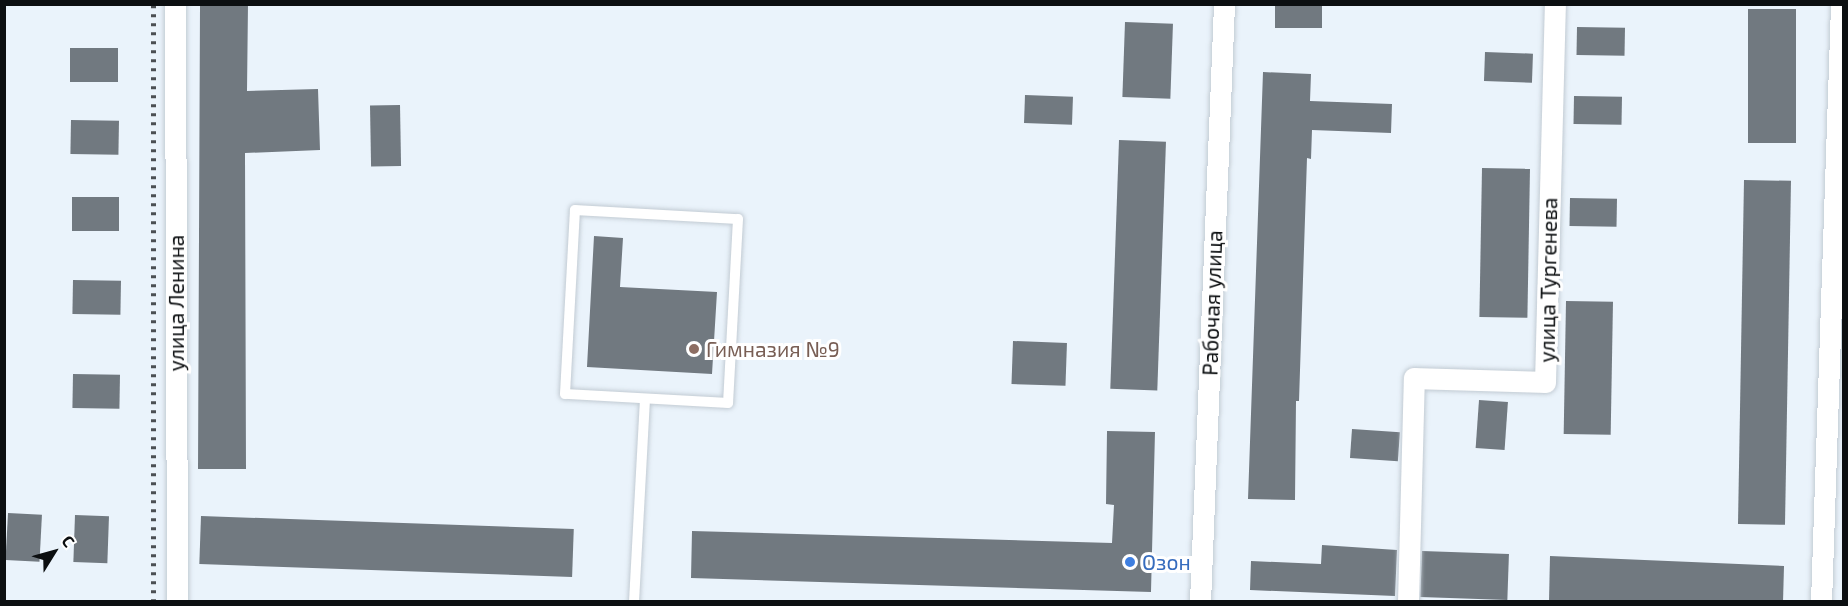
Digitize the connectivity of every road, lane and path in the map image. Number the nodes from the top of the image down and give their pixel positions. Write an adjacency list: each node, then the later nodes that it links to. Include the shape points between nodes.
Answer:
1 (176, 4): 6 (street, улица Ленина)
2 (1224, 4): 8 (street, Рабочая улица)
3 (1555, 4): 9 (street, улица Тургенева, via 1545,382 1414,378)
4 (1841, 4): 10 (street)
5 (645, 399): 5 (lane, via 565,394 575,210 738,219 728,403); 7 (lane)
6 (177, 602)
7 (634, 602)
8 (1200, 602)
9 (1408, 602)
10 (1821, 602)

